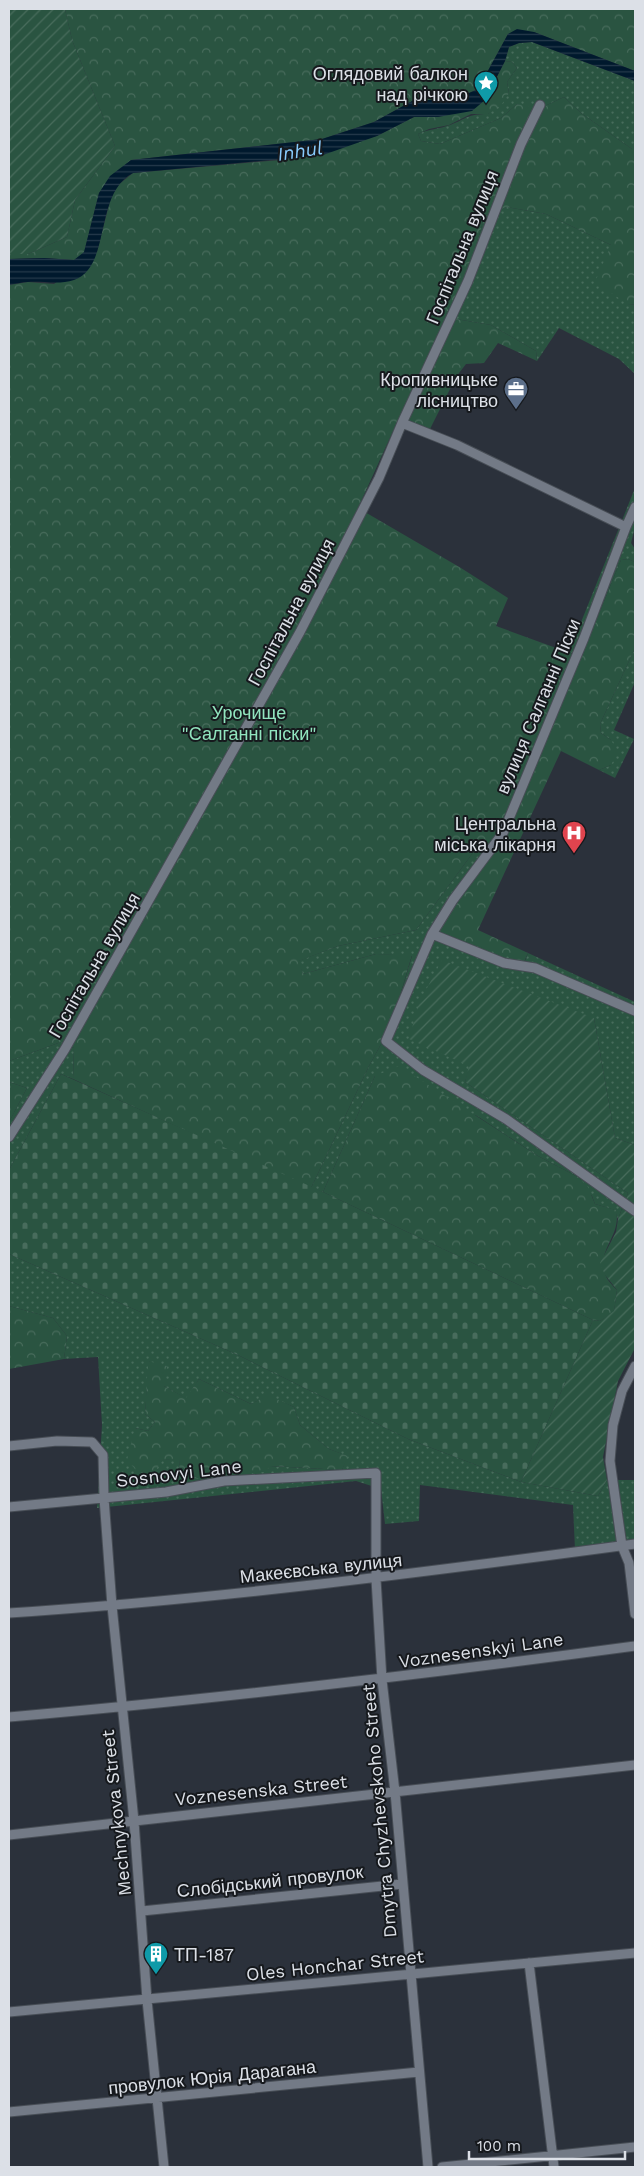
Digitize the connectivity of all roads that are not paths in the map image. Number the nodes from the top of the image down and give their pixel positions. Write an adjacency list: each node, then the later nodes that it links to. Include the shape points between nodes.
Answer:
1 (540, 105): 2 (street, Госпітальна вулиця, via 521,144 468,281)
2 (402, 423): 4 (street, via 457,445); 7 (street, Госпітальна вулиця, via 379,478 300,632 70,1040)
3 (635, 507): 4 (street, вулиця Салганні Піски)
4 (626, 527): 5 (street, вулиця Салганні Піски, via 503,833)
5 (432, 934): 6 (street, via 504,963 536,968); 8 (street, вулиця Салганні Піски, via 386,1041 423,1070 506,1119)
6 (635, 1011)
7 (9, 1137)
8 (635, 1211)
9 (635, 1366): 15 (street, via 617,1408 610,1461)
10 (9, 1446): 12 (street, Mechnykova Street, via 92,1442 103,1455)
11 (353, 1474): 12 (street, Sosnovyi Lane, via 224,1481 166,1492); 16 (street, Dmytra Chyzhevskoho Street, via 376,1473)
12 (104, 1498): 13 (street, Sosnovyi Lane); 17 (street, Mechnykova Street)
13 (9, 1507)
14 (635, 1544): 15 (street, Макеєвська вулиця)
15 (622, 1546): 16 (street, Макеєвська вулиця); 19 (street, via 629,1563)
16 (376, 1579): 17 (street, Макеєвська вулиця); 21 (street, Dmytra Chyzhevskoho Street)
17 (112, 1606): 18 (street, Макеєвська вулиця); 22 (street, Mechnykova Street)
18 (9, 1614)
19 (635, 1614)
20 (635, 1646): 21 (street, Voznesenskyi Lane)
21 (382, 1680): 22 (street, Voznesenskyi Lane); 25 (street, Dmytra Chyzhevskoho Street)
22 (121, 1707): 23 (street, Voznesenskyi Lane); 26 (street, Mechnykova Street)
23 (9, 1717)
24 (635, 1766): 25 (street, Voznesenska Street)
25 (395, 1792): 26 (street, Voznesenska Street); 28 (street, Dmytra Chyzhevskoho Street)
26 (134, 1821): 27 (street, Voznesenska Street); 29 (street, Mechnykova Street)
27 (9, 1835)
28 (402, 1884): 29 (street, Слобідський провулок); 32 (street, Dmytra Chyzhevskoho Street)
29 (142, 1911): 33 (street, Mechnykova Street)
30 (635, 1953): 31 (street, Oles Honchar Street)
31 (529, 1962): 32 (street, Oles Honchar Street); 39 (street)
32 (411, 1974): 33 (street, Oles Honchar Street); 35 (street, Dmytra Chyzhevskoho Street)
33 (147, 2000): 34 (street, Oles Honchar Street); 36 (street, Mechnykova Street)
34 (9, 2012)
35 (419, 2072): 36 (street, провулок Юрія Дарагана); 41 (street, Dmytra Chyzhevskoho Street)
36 (156, 2099): 37 (street, провулок Юрія Дарагана); 40 (street, Mechnykova Street)
37 (9, 2112)
38 (635, 2147): 39 (street)
39 (553, 2154): 42 (street); 43 (street)
40 (164, 2167)
41 (428, 2167)
42 (442, 2167)
43 (554, 2167)

